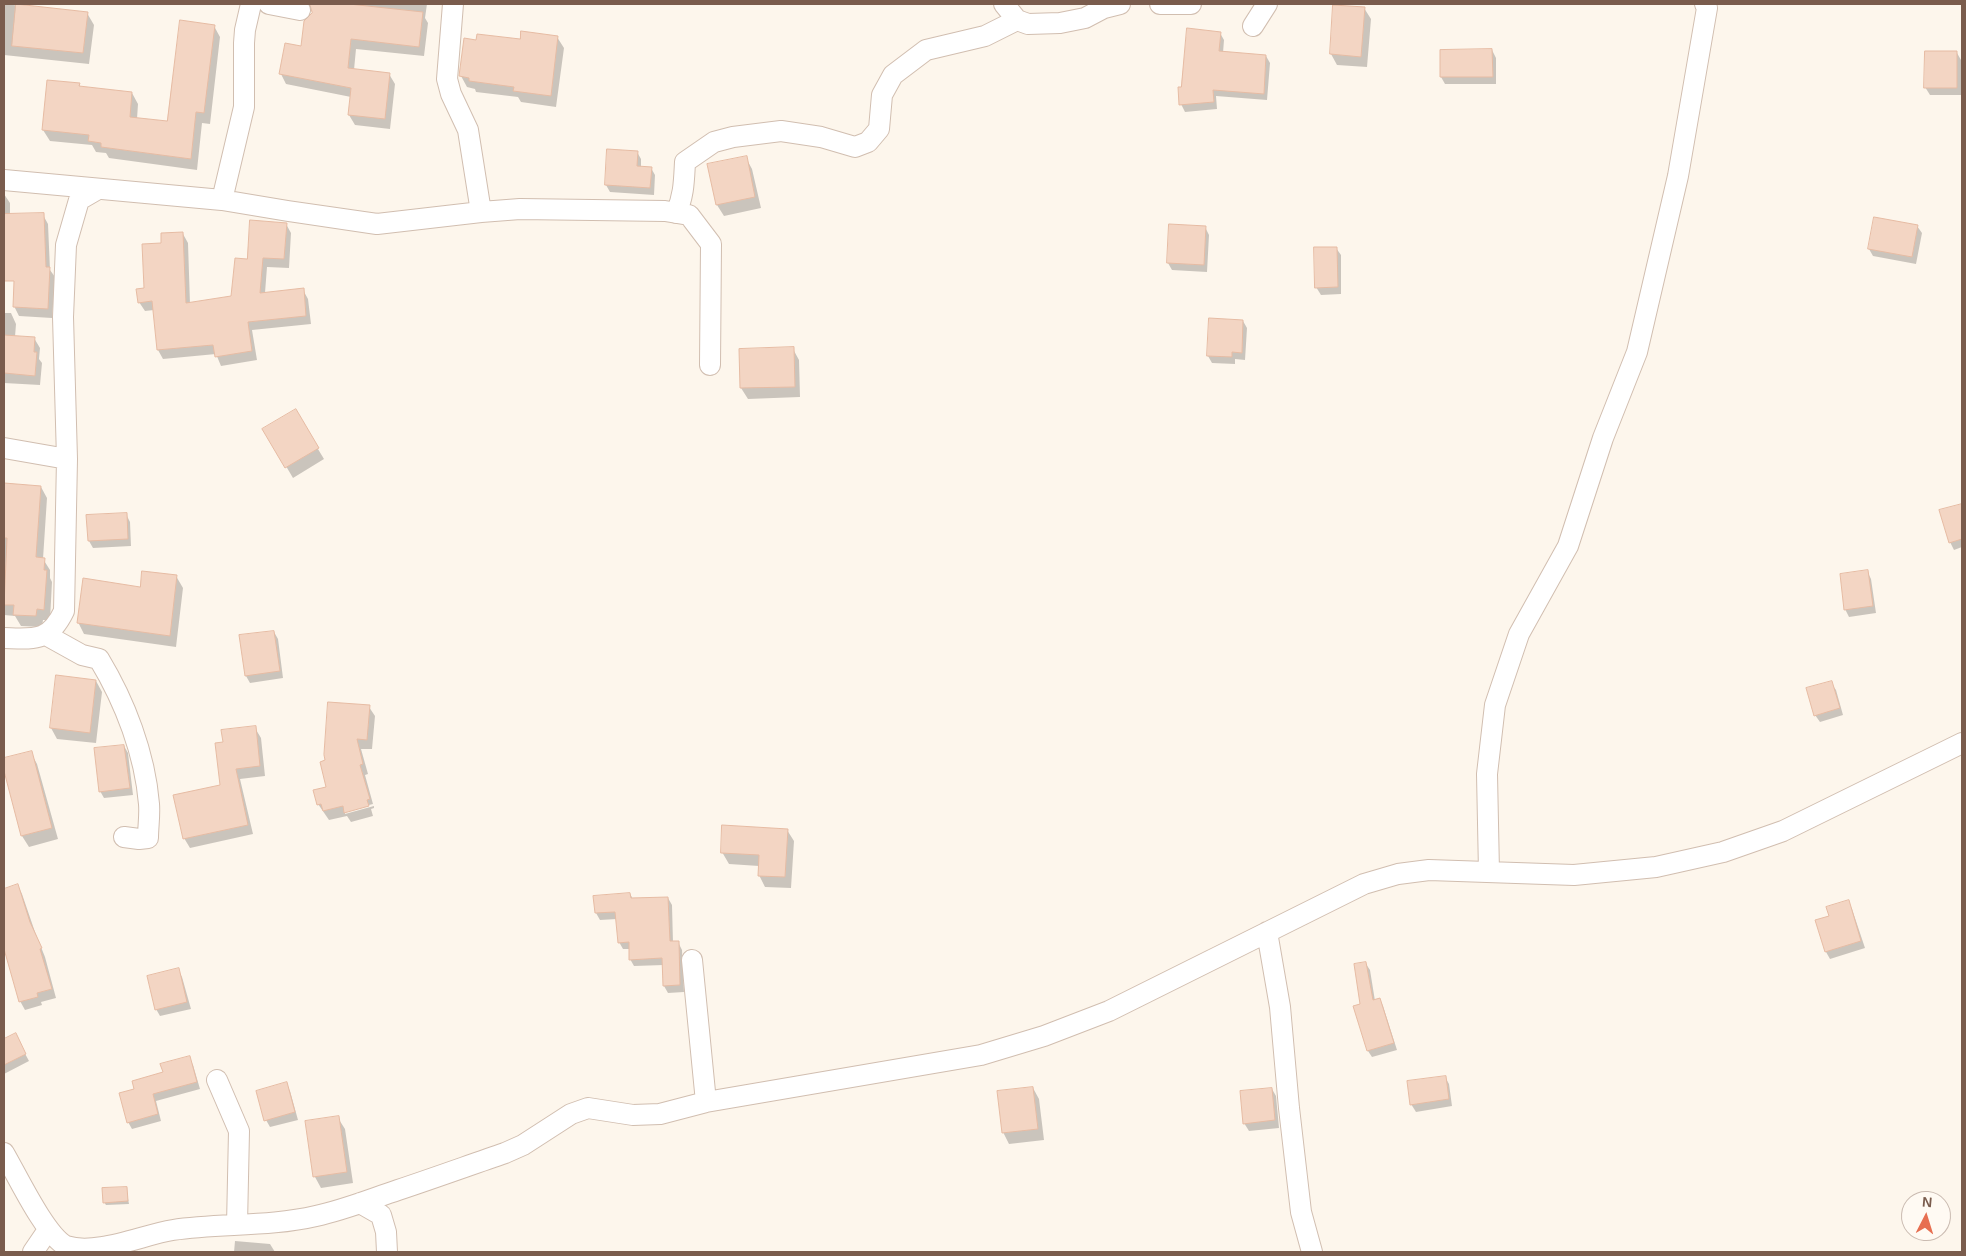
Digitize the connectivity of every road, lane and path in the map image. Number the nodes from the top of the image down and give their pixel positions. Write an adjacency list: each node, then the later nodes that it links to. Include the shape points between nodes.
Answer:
1 (251, 4): 17 (street, via 245,30 244,107)
2 (269, 4): 10 (street)
3 (453, 4): 18 (street, via 447,79 450,94 468,130)
4 (1004, 4): 11 (street)
5 (1120, 4): 11 (street, via 1085,18 1060,23 1028,24)
6 (1160, 4): 7 (street)
7 (1191, 4)
8 (1267, 4): 12 (street)
9 (1706, 4): 27 (street, via 1678,176 1637,352 1602,438 1568,546 1519,634 1495,705 1487,774)
10 (300, 10)
11 (1017, 20): 19 (street, via 985,36 926,50 893,75 882,95 879,129 868,142 854,147 821,137 781,131 714,142 684,162 684,190)
12 (1253, 26)
13 (4, 180): 14 (street)
14 (55, 186): 15 (street); 16 (street)
15 (98, 189): 16 (street); 17 (street)
16 (79, 200): 22 (street, via 66,245 63,308)
17 (222, 200): 18 (street, via 377,224)
18 (481, 212): 19 (street, via 520,209 665,210)
19 (676, 213): 20 (street, via 689,215 711,244)
20 (710, 365)
21 (4, 448): 22 (street)
22 (67, 459): 23 (street, via 64,611 57,626)
23 (46, 636): 24 (street); 26 (street, via 82,655 99,659 128,719 140,753 150,805 148,838)
24 (4, 638)
25 (1962, 743): 27 (street, via 1783,830 1723,852 1656,867 1574,875)
26 (124, 837)
27 (1489, 872): 28 (street, via 1429,870 1398,874 1364,884)
28 (1267, 932): 31 (street, via 1109,1011 1044,1036 981,1055); 38 (street, via 1280,1007 1301,1212)
29 (692, 960): 31 (street)
30 (217, 1080): 34 (street, via 239,1131)
31 (706, 1102): 33 (street, via 660,1114 634,1115 588,1108 571,1114 505,1153)
32 (4, 1153): 35 (street)
33 (360, 1203): 34 (street, via 315,1217); 37 (street, via 381,1215)
34 (237, 1225): 35 (street, via 151,1234 100,1250 65,1246)
35 (48, 1230): 36 (street)
36 (33, 1252)
37 (387, 1252)
38 (1312, 1252)

